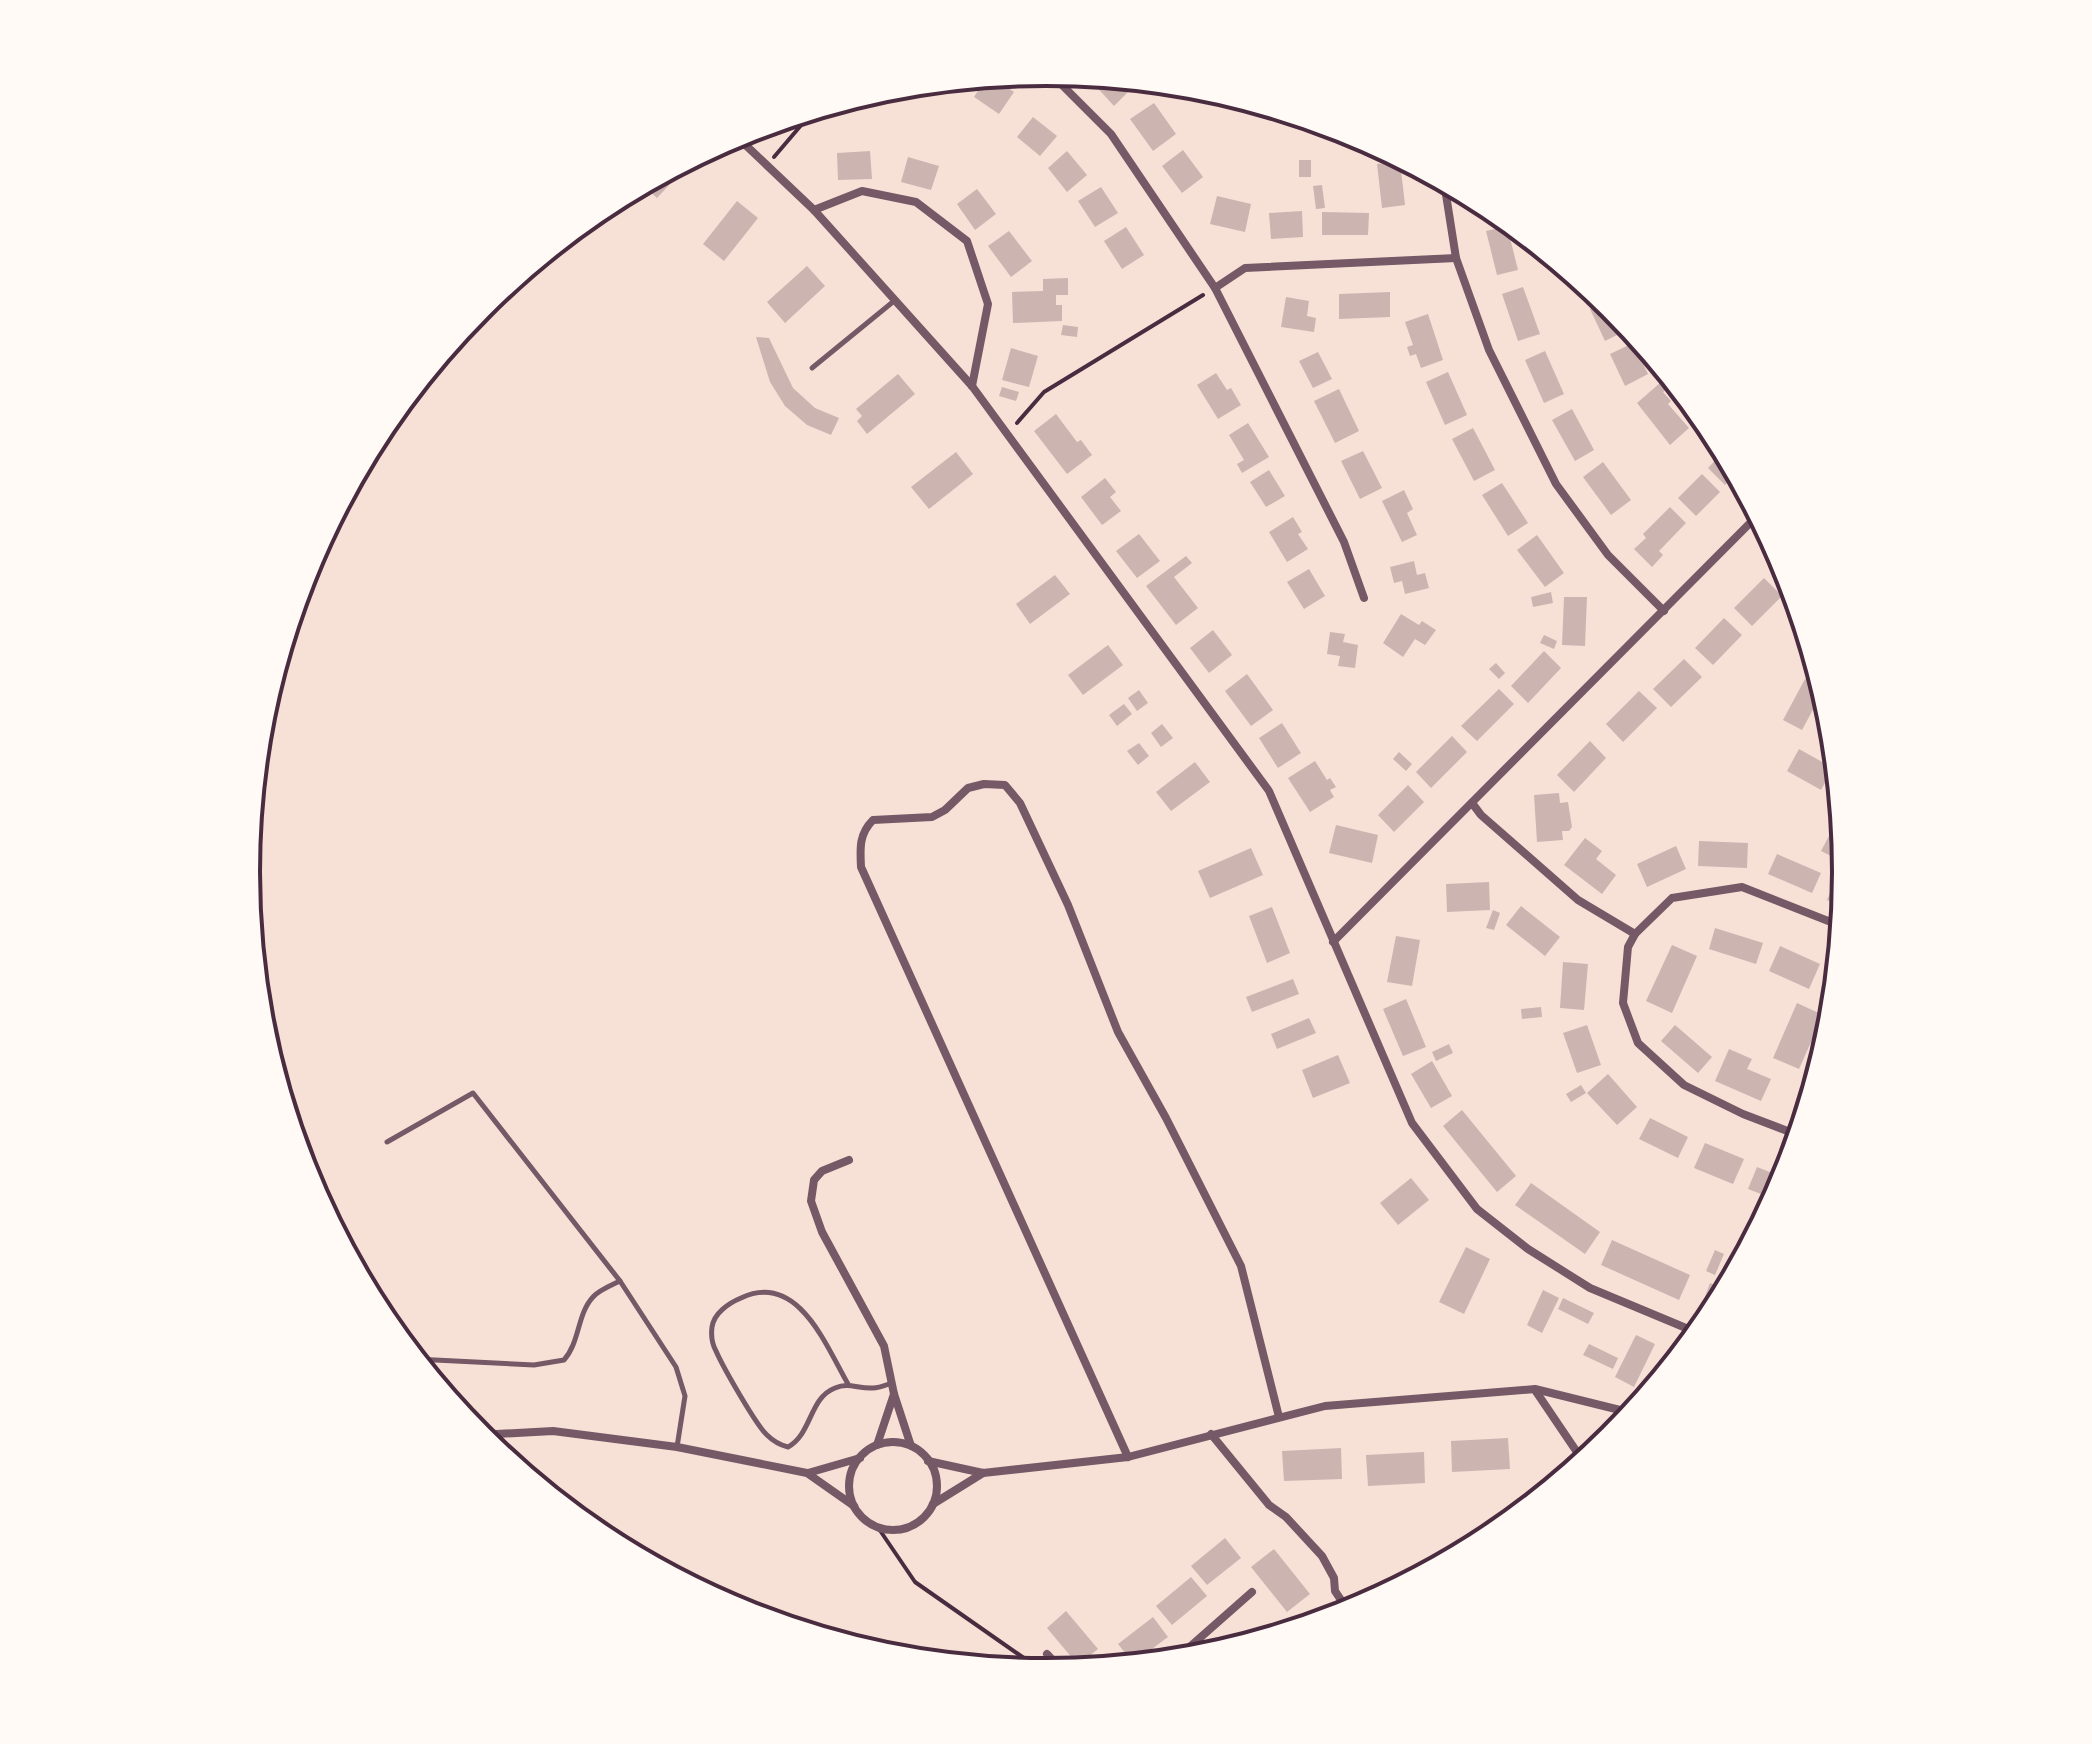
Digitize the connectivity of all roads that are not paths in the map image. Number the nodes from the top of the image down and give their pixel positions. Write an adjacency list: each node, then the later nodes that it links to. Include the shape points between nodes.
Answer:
1 (1064, 87): 6 (street, via 1111,134)
2 (746, 146): 4 (street)
3 (1446, 195): 5 (street)
4 (814, 210): 7 (street); 9 (street, via 862,191 916,202 967,241 988,304)
5 (1456, 258): 6 (street, via 1245,268); 12 (street, via 1489,350 1556,484 1608,555)
6 (1215, 288): 11 (street, via 1344,542)
7 (895, 300): 8 (lane); 9 (street)
8 (812, 368)
9 (972, 386): 16 (street, via 1269,791)
10 (1750, 523): 12 (street)
11 (1364, 598)
12 (1664, 611): 13 (street)
13 (1472, 803): 15 (street, via 1578,900); 16 (street)
14 (1830, 922): 15 (street, via 1742,887 1672,898)
15 (1635, 934): 17 (street, via 1628,947 1623,1003 1638,1043 1684,1085)
16 (1333, 942): 21 (street, via 1412,1123 1477,1209 1590,1288)
17 (1788, 1131)
18 (387, 1142): 20 (lane, via 473,1093)
19 (849, 1160): 23 (street, via 822,1171 814,1180 811,1201 822,1232 884,1346)
20 (620, 1281): 22 (lane, via 594,1295 564,1360 534,1365); 33 (lane, via 676,1367 685,1396)
21 (1686, 1328)
22 (430, 1360)
23 (892, 1383): 24 (lane, via 874,1388); 26 (street)
24 (848, 1384): 24 (lane, via 797,1303 753,1293 716,1317 715,1351 765,1434 781,1445 797,1442 824,1395)
25 (1535, 1389): 27 (street); 28 (street, via 1325,1406); 34 (street)
26 (894, 1394): 31 (street); 32 (street)
27 (1619, 1410)
28 (1279, 1417): 30 (street); 35 (street, via 1241,1266 1118,1032 1020,803 1005,785 968,788 932,817 873,820 860,844 861,867)
29 (497, 1434): 33 (street, via 553,1431)
30 (1211, 1434): 35 (street); 43 (street, via 1269,1505 1322,1556)
31 (877, 1445): 32 (street); 36 (street)
32 (911, 1446): 37 (street)
33 (677, 1447): 38 (street)
34 (1577, 1451)
35 (1128, 1457): 39 (street)
36 (860, 1458): 38 (street); 41 (street, via 850,1478)
37 (928, 1461): 39 (street); 40 (street, via 936,1482)
38 (807, 1473): 41 (street)
39 (983, 1473): 40 (street)
40 (933, 1504): 41 (street, via 920,1522 902,1530 879,1529)
41 (854, 1506)
42 (1252, 1592): 44 (street)
43 (1341, 1600)
44 (1193, 1644)
45 (1047, 1654): 46 (street)
46 (1051, 1658)

